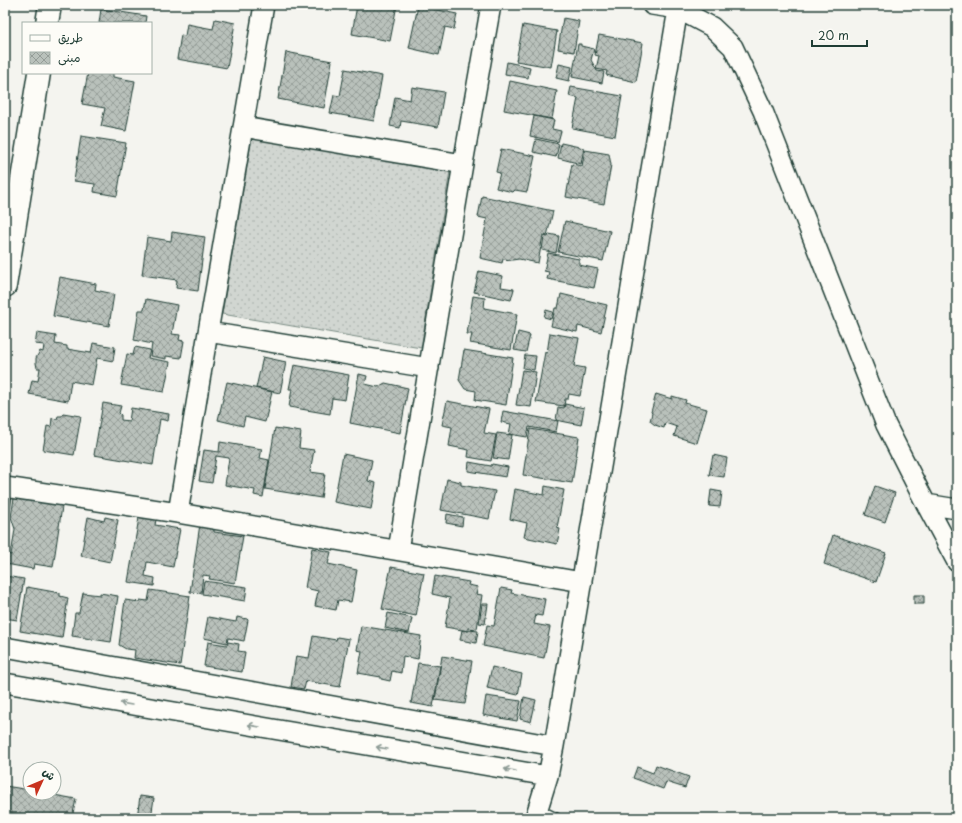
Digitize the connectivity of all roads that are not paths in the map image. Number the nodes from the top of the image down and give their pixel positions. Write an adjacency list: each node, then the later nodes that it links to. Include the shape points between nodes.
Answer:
1 (50, 5): 6 (street)
2 (264, 5): 8 (street)
3 (491, 5): 9 (street)
4 (652, 5): 5 (street)
5 (678, 10): 14 (street, via 712,28 733,47 763,110 886,425); 19 (street)
6 (47, 22)
7 (39, 74): 10 (street)
8 (243, 127): 9 (street); 11 (street)
9 (463, 164): 12 (street)
10 (5, 286)
11 (208, 332): 12 (street); 16 (street)
12 (429, 368): 17 (street)
13 (5, 487): 16 (street)
14 (926, 504): 15 (street); 18 (street)
15 (957, 509)
16 (178, 513): 17 (street)
17 (398, 550): 19 (street)
18 (957, 562)
19 (582, 582): 22 (street)
20 (5, 647): 22 (street)
21 (5, 683): 23 (street, one-way to 21)
22 (554, 746): 23 (street)
23 (548, 776): 24 (street)
24 (536, 813): 25 (lane)
25 (556, 818)

